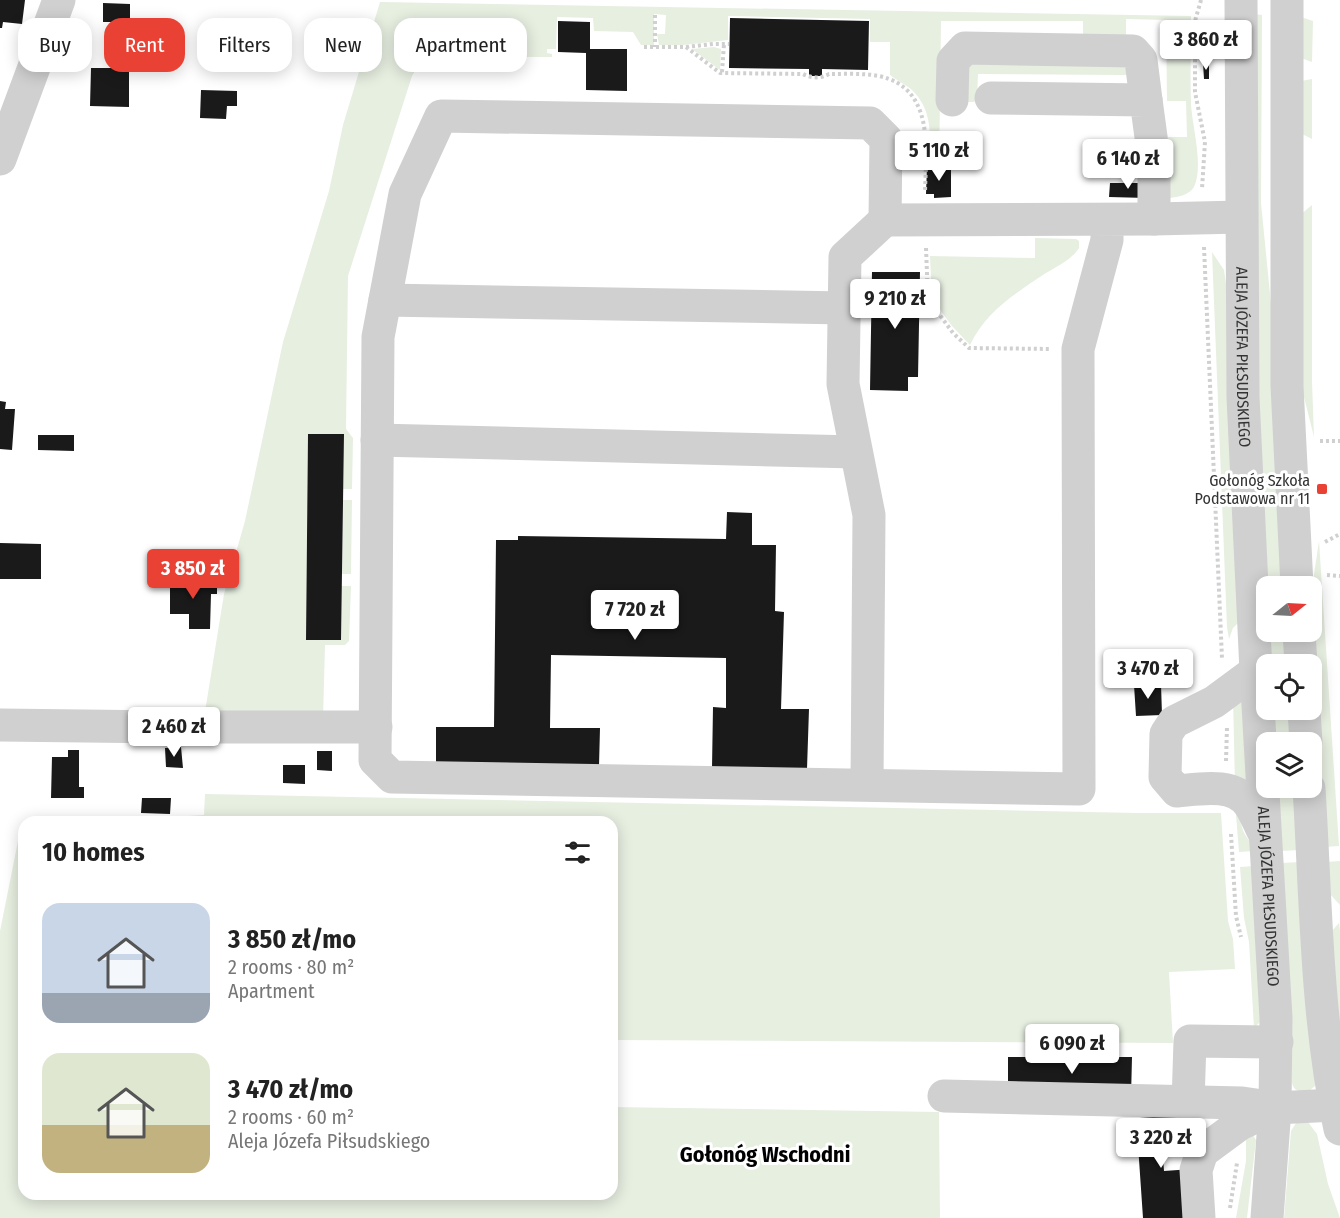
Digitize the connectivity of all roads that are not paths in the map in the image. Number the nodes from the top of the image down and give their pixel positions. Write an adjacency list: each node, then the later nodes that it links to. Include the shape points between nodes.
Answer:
1 (59, 0): 7 (street)
2 (1241, 0): 8 (street, ALEJA JÓZEFA PIŁSUDSKIEGO)
3 (1287, 0): 16 (street, via 1287,387)
4 (991, 98): 6 (street)
5 (952, 100): 6 (street, via 952,61 965,48 1133,51 1141,60)
6 (1146, 100): 9 (street, via 1154,159)
7 (0, 159)
8 (1241, 217): 9 (street); 17 (street, ALEJA JÓZEFA PIŁSUDSKIEGO, via 1243,397)
9 (1154, 219): 11 (street)
10 (885, 220): 11 (street); 12 (street, via 886,139 870,123 441,116 405,194); 13 (street, via 845,257)
11 (1107, 220): 21 (street, via 1107,240 1078,349 1079,789)
12 (385, 300): 13 (street); 14 (street, via 378,337)
13 (845, 308): 15 (street, via 843,384)
14 (377, 440): 15 (street); 20 (street)
15 (856, 452): 21 (street, via 869,515)
16 (1296, 576)
17 (1256, 670): 23 (street, via 1214,702 1174,722 1166,734 1165,777 1177,791 1228,790 1248,802)
18 (1259, 720): 23 (street, ALEJA JÓZEFA PIŁSUDSKIEGO)
19 (0, 725): 20 (street)
20 (376, 727): 21 (street, via 375,760 392,777)
21 (867, 784)
22 (1311, 798): 24 (street)
23 (1267, 838): 25 (street, ALEJA JÓZEFA PIŁSUDSKIEGO)
24 (1328, 914): 29 (street, via 1324,1014)
25 (1277, 1042): 27 (street, via 1190,1041); 28 (street, ALEJA JÓZEFA PIŁSUDSKIEGO)
26 (944, 1096): 27 (street)
27 (1188, 1103): 28 (street, via 1242,1103)
28 (1275, 1108): 29 (street); 30 (street, via 1240,1124 1202,1152 1196,1170); 31 (street, ALEJA JÓZEFA PIŁSUDSKIEGO)
29 (1338, 1117)
30 (1199, 1218)
31 (1267, 1218)

